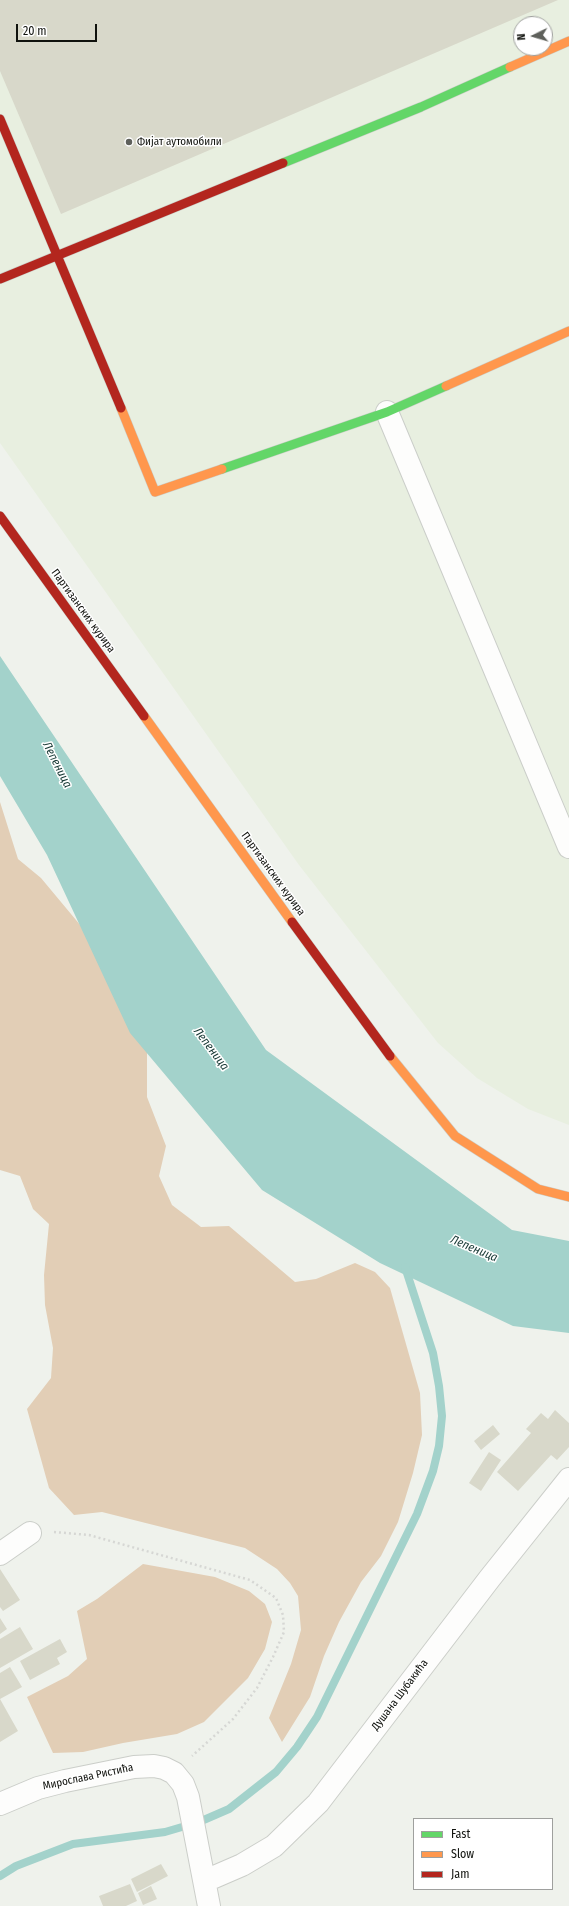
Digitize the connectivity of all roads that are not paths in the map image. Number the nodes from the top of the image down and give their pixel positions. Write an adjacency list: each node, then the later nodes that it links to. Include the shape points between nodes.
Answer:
1 (569, 41): 3 (street, via 421,106)
2 (0, 119): 3 (street)
3 (58, 255): 4 (street); 6 (street, via 155,492)
4 (0, 279)
5 (569, 331): 6 (street)
6 (387, 412): 8 (street)
7 (0, 516): 9 (street, Партизанских курира, via 381,1045 455,1136 538,1189)
8 (569, 847)
9 (569, 1197)
10 (569, 1479): 14 (street, Душана Шубакића, via 318,1803 274,1846 242,1865)
11 (30, 1533): 12 (street)
12 (0, 1554)
13 (0, 1804): 14 (street, Мирослава Ристића, via 38,1788 134,1767 154,1766 174,1773 183,1784 188,1797)
14 (205, 1881): 15 (street)
15 (209, 1906)

